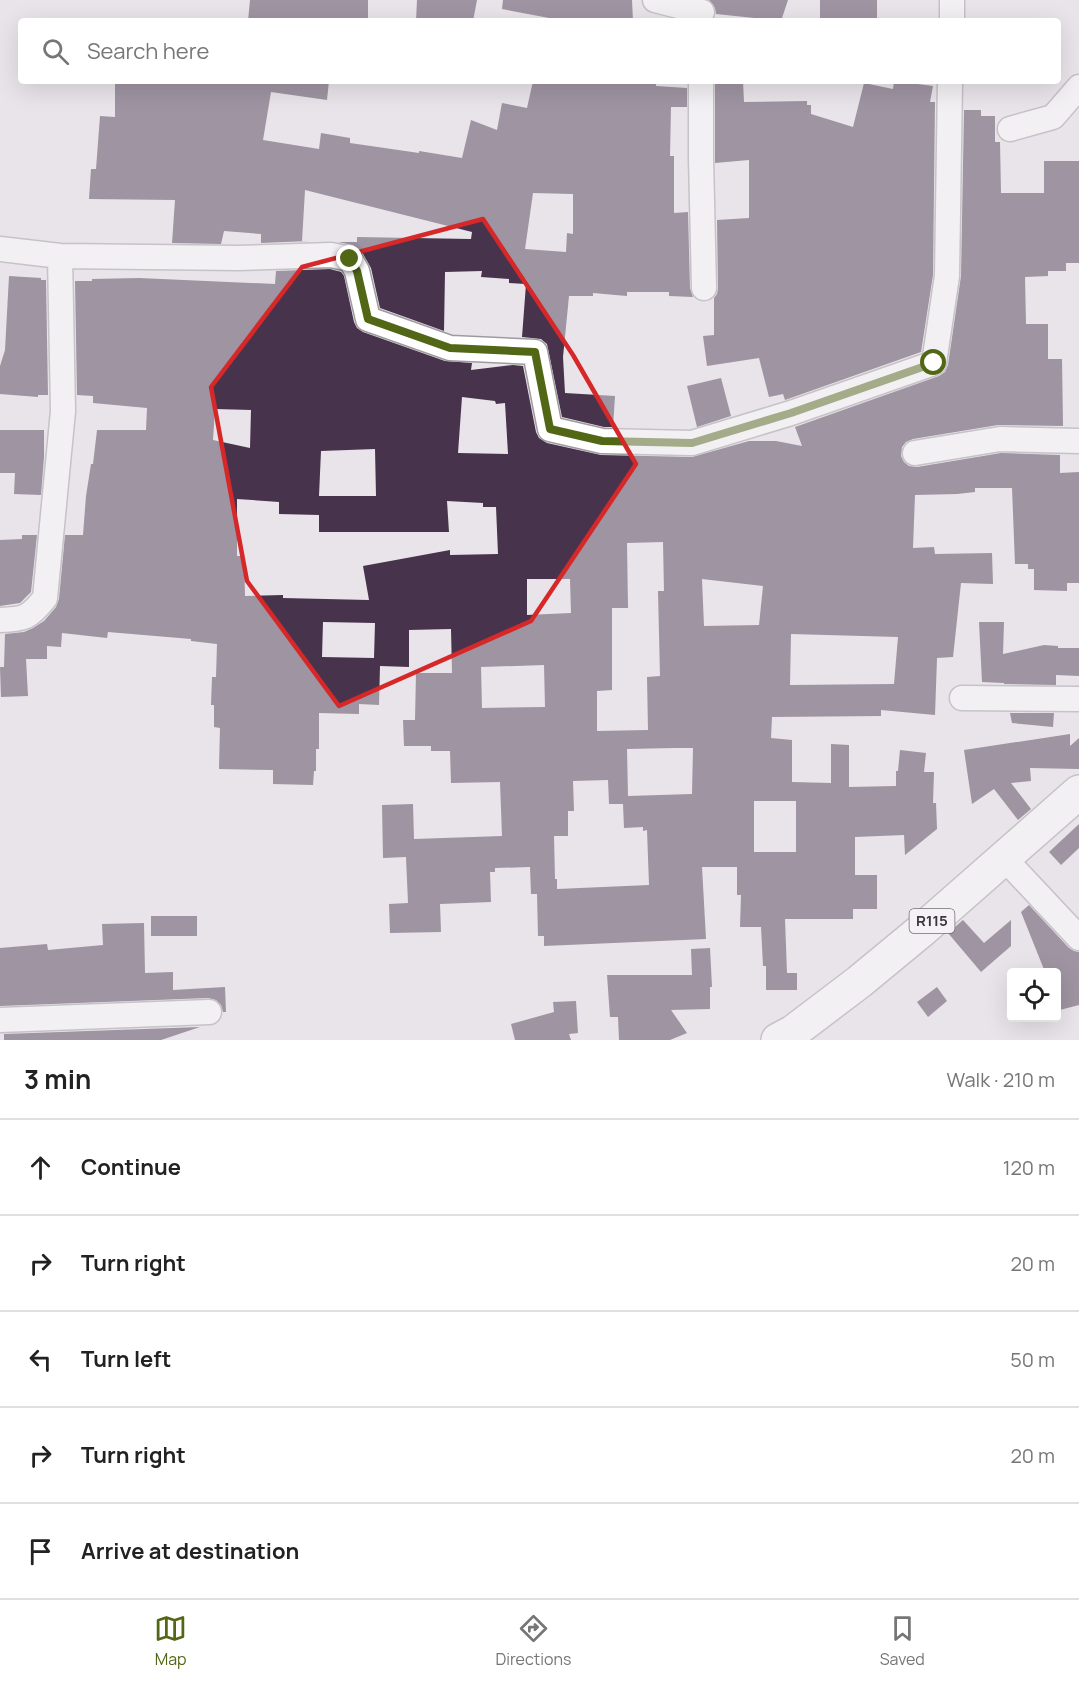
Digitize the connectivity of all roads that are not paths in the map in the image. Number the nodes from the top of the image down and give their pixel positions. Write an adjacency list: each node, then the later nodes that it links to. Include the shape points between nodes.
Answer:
1 (655, 0): 3 (street)
2 (952, 0): 4 (street)
3 (702, 11)
4 (952, 18)
5 (701, 84): 11 (street)
6 (950, 84): 10 (street, via 946,276 934,363 692,443 602,441 550,429 535,352 450,348 368,319 357,271 350,259 331,255)
7 (1079, 87): 8 (street, via 1053,117)
8 (1010, 129)
9 (0, 249): 10 (street)
10 (60, 256): 14 (street, via 63,411 45,598 33,614)
11 (704, 288)
12 (1079, 441): 13 (street, via 1000,439)
13 (915, 453)
14 (0, 620)
15 (962, 698): 16 (street)
16 (1079, 699)
17 (1079, 792): 18 (main road, R115)
18 (1004, 858): 19 (street); 22 (main road, R115, via 859,982)
19 (1079, 938)
20 (208, 1012): 21 (street)
21 (0, 1020)
22 (778, 1040)

